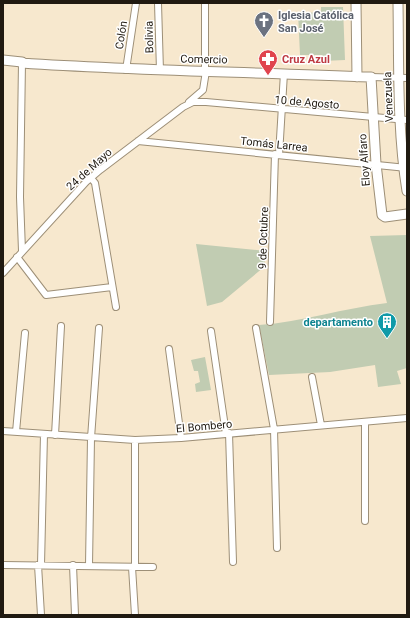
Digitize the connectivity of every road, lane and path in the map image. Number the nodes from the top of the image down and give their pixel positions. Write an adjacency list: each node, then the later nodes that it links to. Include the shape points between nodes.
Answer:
1 (136, 3): 8 (street, Colón)
2 (158, 3): 9 (street, Bolivia)
3 (205, 3): 10 (street)
4 (356, 3): 12 (street)
5 (398, 3): 14 (street, Venezuela)
6 (3, 60): 7 (street, Comercio)
7 (22, 63): 8 (street, Comercio); 29 (street)
8 (126, 70): 9 (street, Comercio)
9 (160, 71): 10 (street, Comercio)
10 (206, 71): 11 (street, Comercio); 15 (street); 16 (street, via 203,90)
11 (284, 73): 12 (street, Comercio); 17 (street, 9 de Octubre)
12 (357, 77): 13 (street, Comercio)
13 (371, 77): 14 (street, Comercio); 18 (street, Eloy Alfaro)
14 (403, 78): 19 (street, Venezuela)
15 (206, 102): 16 (street, 24 de Mayo, via 194,102); 17 (street, 10 de Agosto)
16 (183, 107): 20 (street, 24 de Mayo)
17 (282, 110): 18 (street, 10 de Agosto); 23 (street, 9 de Octubre)
18 (373, 117): 19 (street, 10 de Agosto); 24 (street, Eloy Alfaro)
19 (404, 120): 25 (street, Venezuela)
20 (149, 133): 21 (street, 24 de Mayo); 22 (street)
21 (138, 141): 22 (street, Tomás Larrea); 26 (street, 24 de Mayo)
22 (157, 143): 23 (street, Tomás Larrea)
23 (277, 155): 24 (street, Tomás Larrea); 34 (street, 9 de Octubre)
24 (376, 164): 25 (street, Tomás Larrea); 28 (street, Eloy Alfaro, via 382,215 385,217)
25 (405, 168): 27 (street, Venezuela)
26 (91, 178): 29 (street, 24 de Mayo); 32 (street)
27 (407, 191)
28 (407, 214)
29 (22, 251): 30 (street, 24 de Mayo)
30 (17, 257): 31 (street, 24 de Mayo); 32 (street, via 46,295)
31 (3, 273)
32 (112, 286): 33 (street)
33 (116, 307)
34 (270, 322)
35 (60, 326): 50 (street)
36 (99, 328): 51 (street)
37 (256, 328): 45 (street)
38 (211, 331): 48 (street)
39 (25, 333): 47 (street)
40 (169, 349): 52 (street)
41 (312, 377): 44 (street)
42 (407, 418): 43 (street, El Bombero)
43 (365, 422): 44 (street, El Bombero); 54 (street)
44 (322, 425): 45 (street, El Bombero)
45 (274, 429): 48 (street, El Bombero); 55 (street)
46 (3, 431): 47 (street, El Bombero)
47 (16, 432): 49 (street, El Bombero)
48 (227, 433): 52 (street, El Bombero); 56 (street)
49 (44, 434): 50 (street, El Bombero); 58 (street)
50 (55, 435): 51 (street, El Bombero)
51 (91, 438): 53 (street, El Bombero); 60 (street)
52 (181, 438): 53 (street, El Bombero)
53 (135, 440): 61 (street)
54 (365, 521)
55 (277, 548)
56 (233, 562)
57 (3, 565): 58 (street)
58 (40, 565): 59 (street); 63 (street)
59 (74, 566): 60 (street); 64 (street)
60 (89, 566): 61 (street)
61 (133, 567): 62 (street); 65 (street)
62 (153, 567)
63 (41, 615)
64 (76, 615)
65 (134, 615)

